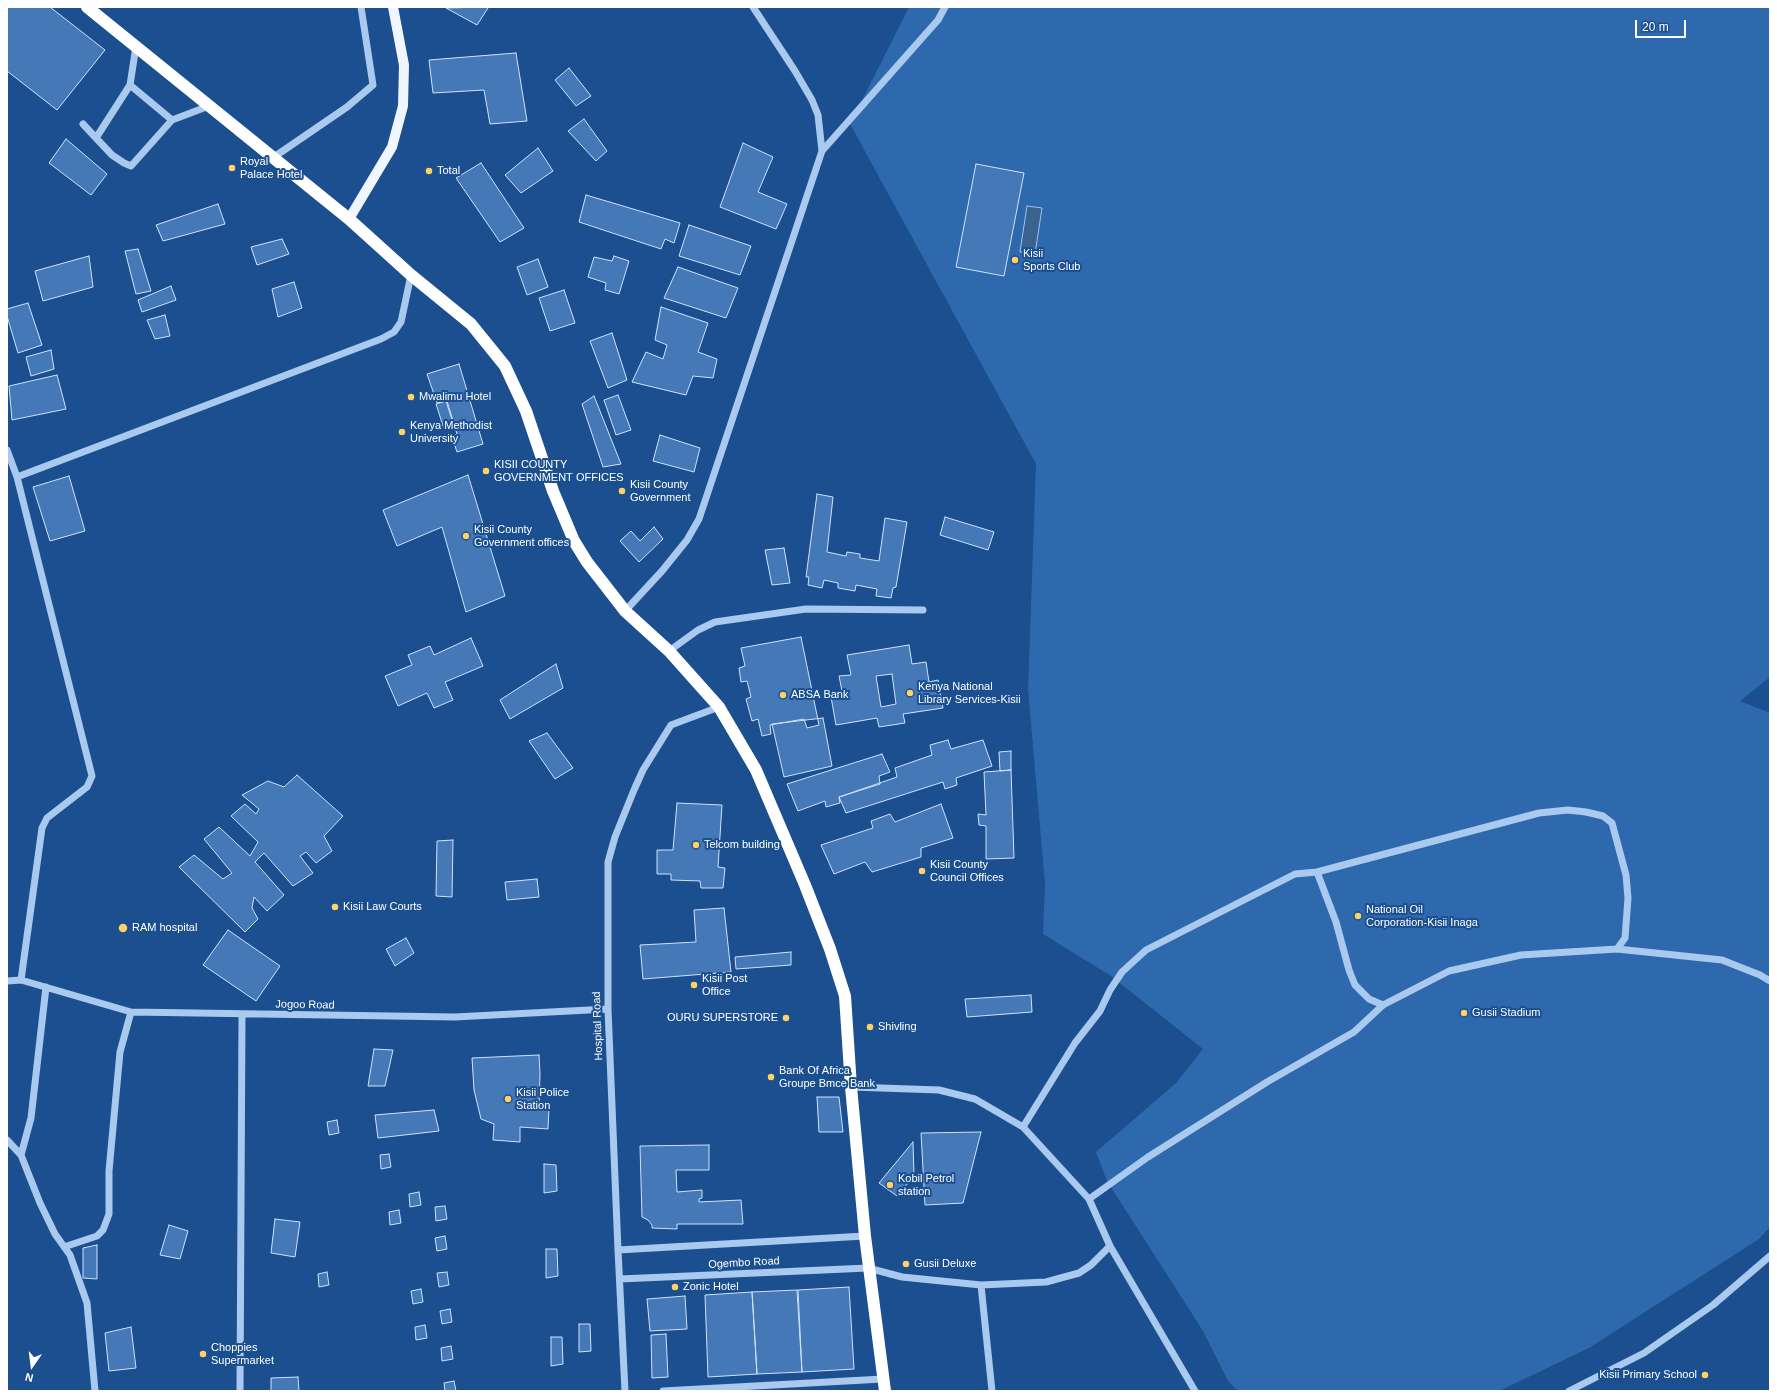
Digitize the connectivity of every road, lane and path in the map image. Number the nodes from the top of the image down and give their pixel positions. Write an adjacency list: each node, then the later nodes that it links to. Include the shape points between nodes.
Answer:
1 (87, 7): 6 (highway)
2 (361, 7): 13 (street, via 373,85 347,107)
3 (393, 7): 14 (main road, via 404,65 403,106 392,147)
4 (753, 7): 12 (street, via 812,100 818,115)
5 (945, 7): 12 (street, via 938,20)
6 (136, 46): 7 (street); 8 (highway)
7 (130, 85): 9 (street); 11 (street)
8 (209, 106): 9 (street); 13 (highway)
9 (172, 120): 11 (street, via 131,166 112,155)
10 (83, 124): 11 (street)
11 (96, 138)
12 (822, 151): 19 (street, via 699,519 687,540)
13 (274, 158): 14 (highway)
14 (349, 219): 15 (highway)
15 (411, 275): 17 (street, via 401,322 394,332 381,339); 19 (highway, via 470,324 505,366 526,411 553,491 574,541)
16 (7, 450): 17 (street)
17 (17, 477): 24 (street, via 92,776 87,787 48,818 42,828)
18 (923, 610): 20 (street, via 806,609 715,622 698,630)
19 (625, 611): 20 (highway)
20 (669, 651): 21 (highway)
21 (719, 707): 29 (street, Hospital Road, via 671,725 643,770 616,837 608,862); 32 (highway, via 756,770 830,949 845,996)
22 (1317, 872): 23 (street, via 1539,813 1568,810 1603,816 1612,823 1626,876 1628,898 1625,938); 28 (street, via 1336,922 1355,985 1369,999); 33 (street, via 1295,874 1146,950 1122,972 1100,1011 1075,1043)
23 (1617, 949): 26 (street, via 1722,960); 28 (street, via 1521,955 1463,968 1433,978)
24 (21, 980): 25 (street, Jogoo Road); 27 (street, Jogoo Road)
25 (7, 981)
26 (1770, 981)
27 (46, 988): 30 (street, Jogoo Road); 35 (street, via 32,1118)
28 (1383, 1005): 36 (street, via 1354,1032 1267,1082 1148,1157)
29 (608, 1009): 31 (street, Jogoo Road, via 455,1017); 40 (street, Hospital Road)
30 (131, 1012): 31 (street, Jogoo Road, via 210,1012); 39 (street, via 120,1052 109,1171 109,1214 103,1230 97,1236)
31 (242, 1015): 47 (street)
32 (851, 1087): 33 (street, via 939,1090 975,1099); 37 (highway)
33 (1023, 1127): 36 (street)
34 (7, 1140): 35 (street)
35 (21, 1155): 39 (street, via 40,1203)
36 (1089, 1199): 38 (street)
37 (865, 1236): 40 (street); 42 (highway)
38 (1110, 1246): 44 (street, Ogembo Road, via 1079,1273 1046,1282); 52 (street)
39 (64, 1247): 46 (street, via 70,1255 87,1303)
40 (618, 1250): 43 (street, Hospital Road)
41 (1770, 1256): 53 (street, via 1713,1305 1644,1353)
42 (868, 1268): 43 (street, Ogembo Road); 44 (street, Ogembo Road, via 894,1276); 45 (highway)
43 (620, 1279): 48 (street, Hospital Road)
44 (981, 1285): 51 (street)
45 (883, 1379): 49 (street); 50 (highway)
46 (94, 1391)
47 (240, 1391)
48 (625, 1391)
49 (663, 1391)
50 (885, 1391)
51 (992, 1391)
52 (1195, 1391)
53 (1569, 1391)

